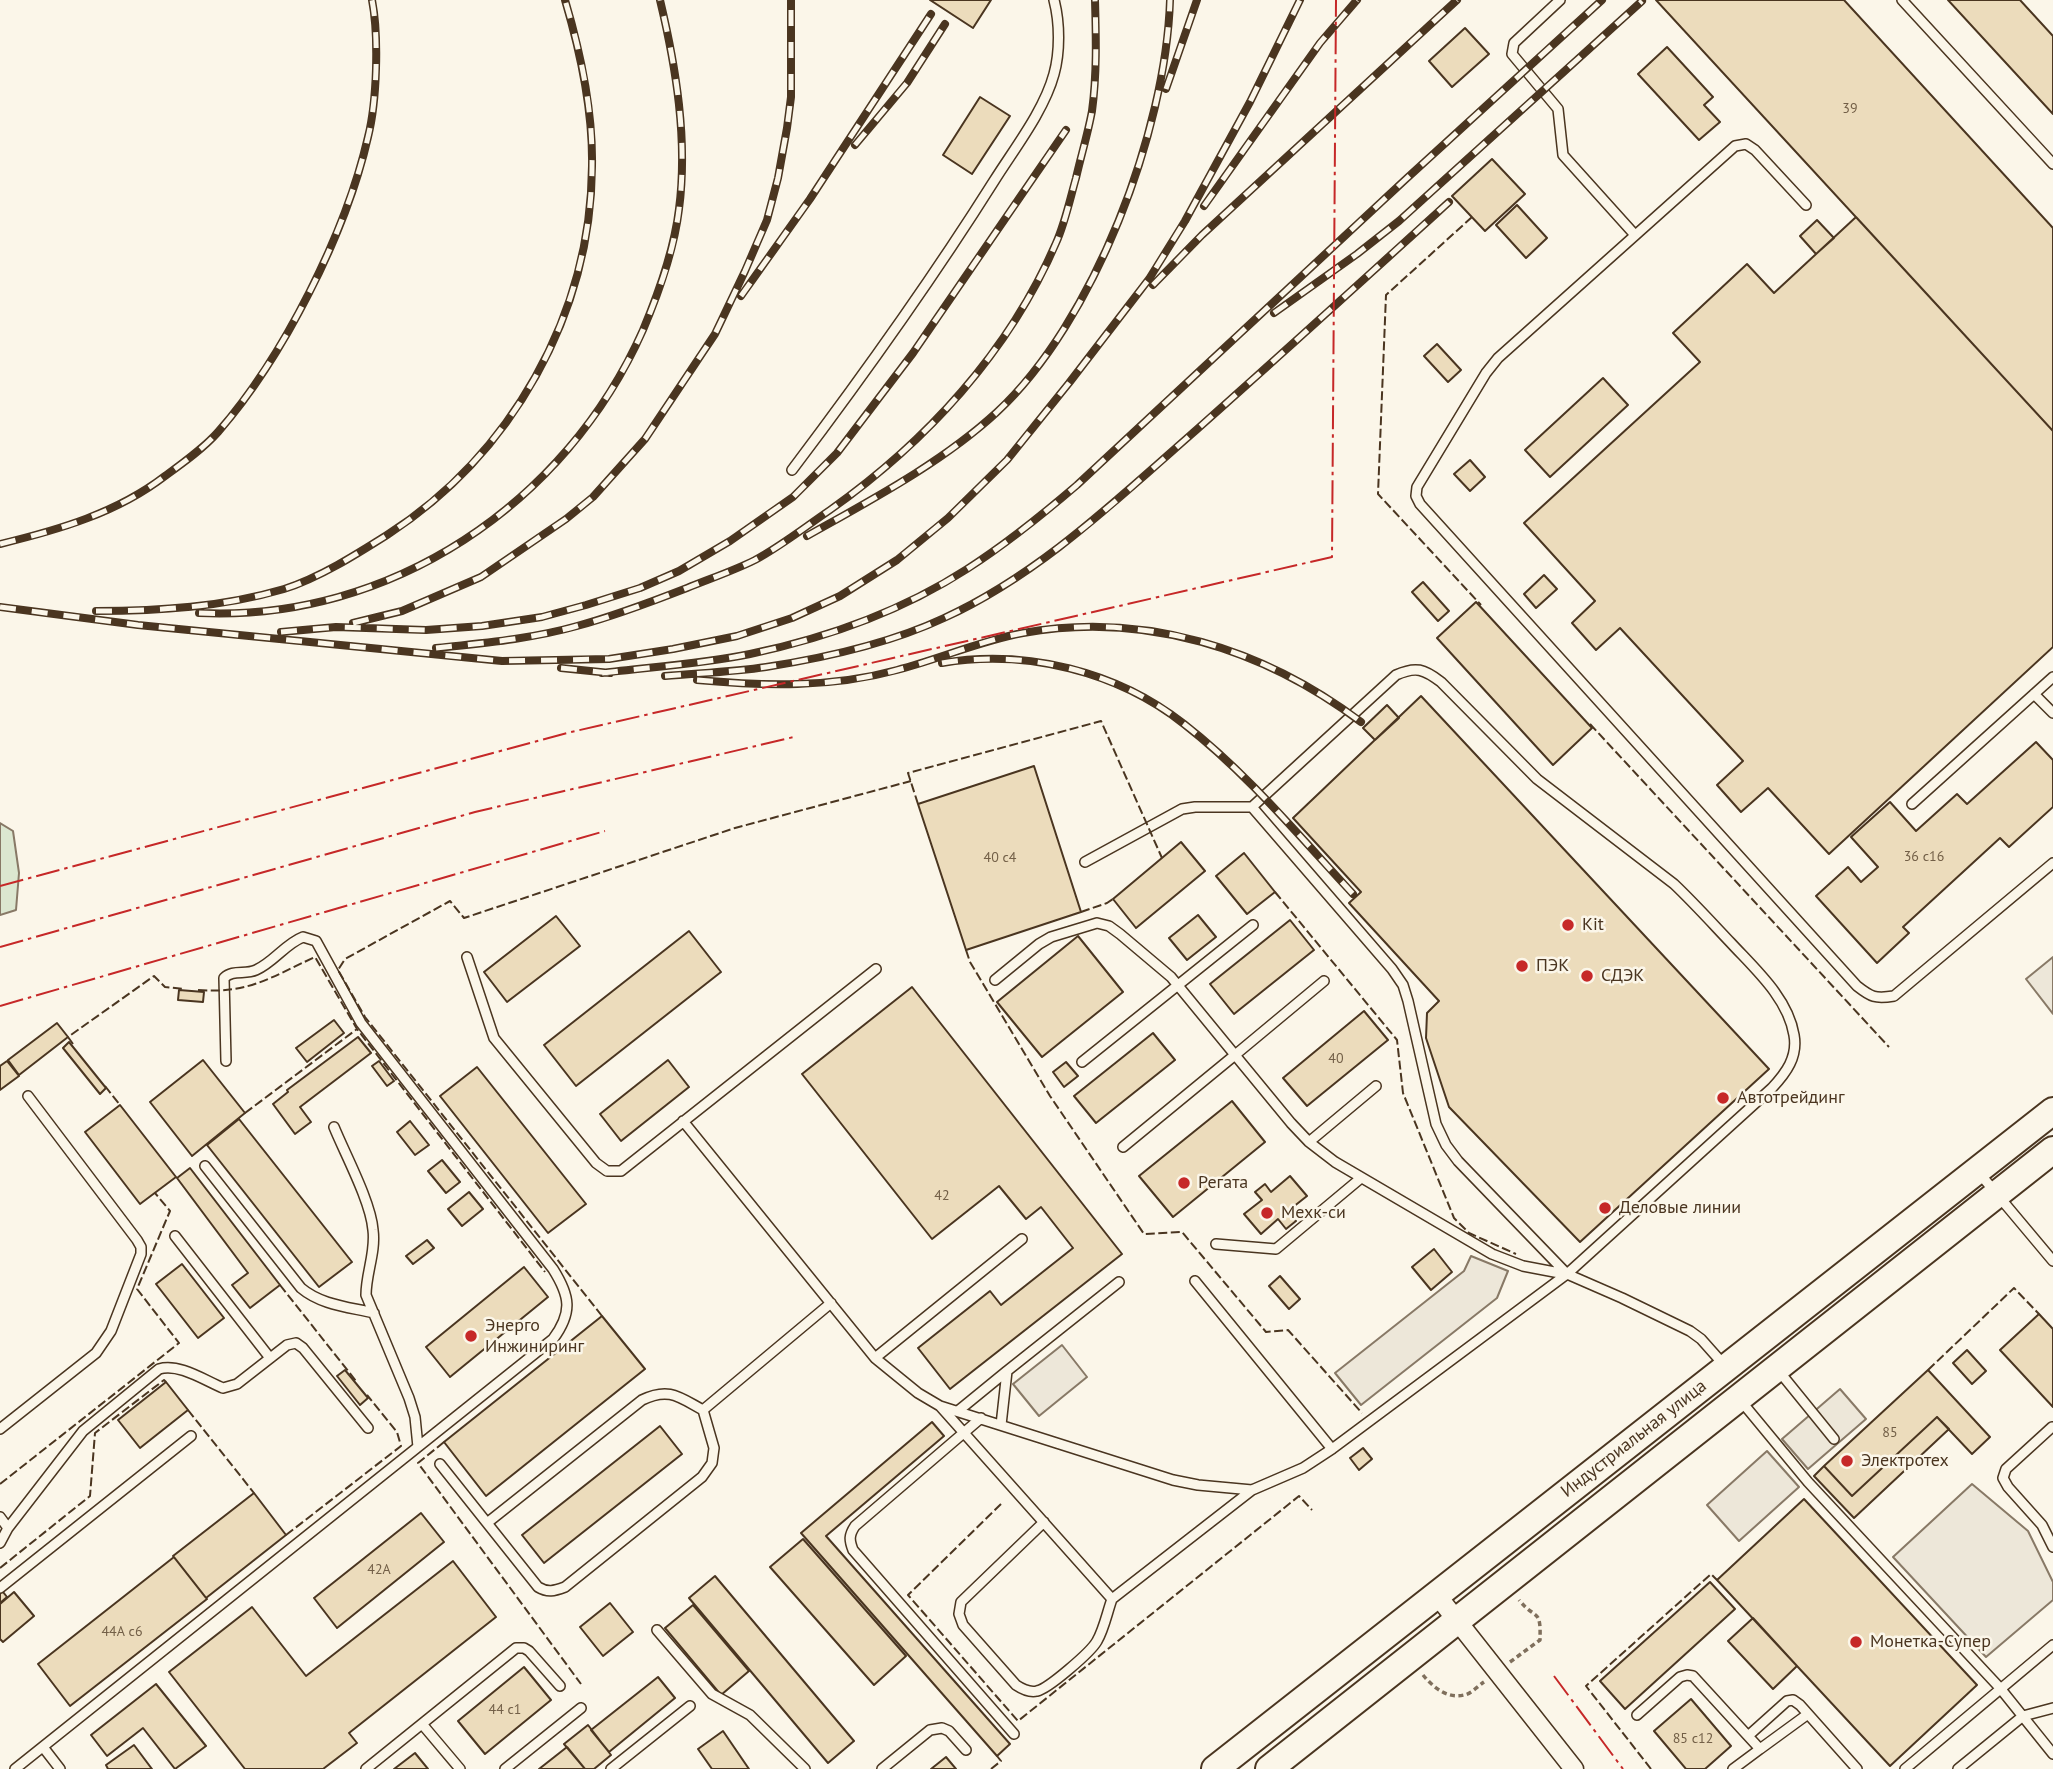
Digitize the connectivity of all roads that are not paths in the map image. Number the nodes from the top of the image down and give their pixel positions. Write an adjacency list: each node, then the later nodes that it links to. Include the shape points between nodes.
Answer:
1 (1054, 0): 7 (lane, via 1058,46 1054,75 1041,106 942,262)
2 (1560, 0): 6 (lane, via 1514,43 1512,54 1558,108 1563,155)
3 (1902, 0): 4 (lane)
4 (2053, 164)
5 (1806, 205): 6 (lane, via 1746,144 1735,146)
6 (1635, 235): 14 (lane, via 1486,373 1417,488 1420,504 1871,997 1894,996)
7 (792, 470)
8 (2053, 677): 9 (lane)
9 (2034, 694): 10 (lane); 11 (lane)
10 (2053, 713)
11 (1912, 803)
12 (1252, 807): 13 (lane, via 1182,809); 40 (lane, via 1403,985 1436,1124 1446,1145); 40 (lane, via 1396,675 1407,670 1431,674 1537,779 1674,884 1780,1000 1795,1038 1786,1074)
13 (1085, 862)
14 (2053, 863)
15 (1253, 925): 20 (lane)
16 (467, 957): 27 (lane, via 494,1038 596,1163 607,1171 621,1171)
17 (876, 969): 27 (lane)
18 (995, 980): 20 (lane, via 1051,937 1097,923 1120,934)
19 (1324, 981): 21 (lane)
20 (1178, 985): 21 (lane); 23 (lane)
21 (1235, 1055): 29 (lane); 30 (lane)
22 (226, 1061): 62 (lane, via 223,982 227,975 257,970 294,940 316,941 361,1023 563,1284 567,1316 553,1339)
23 (1082, 1062)
24 (1376, 1086): 29 (lane)
25 (28, 1096): 58 (lane, via 137,1240 141,1254 111,1331 96,1353)
26 (2053, 1111): 33 (main road, Индустриальная улица)
27 (683, 1121): 43 (lane)
28 (334, 1127): 44 (lane, via 373,1229 366,1295)
29 (1309, 1142): 34 (lane)
30 (1123, 1147)
31 (2053, 1150): 35 (main road, Индустриальная улица)
32 (205, 1166): 44 (lane, via 309,1295)
33 (1978, 1171): 35 (lane); 47 (main road, Индустриальная улица)
34 (1361, 1178): 38 (lane, via 1276,1249); 40 (lane, via 1492,1254 1523,1266)
35 (1997, 1194): 39 (lane); 48 (main road, Индустриальная улица)
36 (175, 1236): 45 (lane)
37 (1022, 1238): 46 (lane)
38 (1216, 1244)
39 (2053, 1261)
40 (1567, 1274): 47 (lane, via 1690,1331); 63 (lane)
41 (1195, 1280): 63 (lane)
42 (1119, 1282): 49 (lane)
43 (831, 1303): 46 (lane); 52 (lane)
44 (374, 1313): 62 (lane, via 409,1398)
45 (270, 1358): 56 (lane, via 296,1343); 69 (lane, via 237,1384 223,1388 179,1369 159,1369 83,1431)
46 (875, 1358): 51 (lane)
47 (1726, 1367): 73 (main road, Индустриальная улица)
48 (1776, 1368): 50 (main road, Индустриальная улица); 61 (lane)
49 (1007, 1371): 53 (lane); 55 (lane)
50 (1738, 1398): 75 (main road, Индустриальная улица); 79 (lane, via 1808,1482)
51 (940, 1406): 53 (lane); 59 (lane)
52 (703, 1410): 68 (lane, via 670,1392 642,1400); 68 (lane, via 714,1448 712,1464 702,1477 565,1587 544,1591 538,1587)
53 (958, 1411): 54 (lane)
54 (981, 1419): 55 (lane); 59 (lane)
55 (1001, 1425): 65 (lane, via 1173,1480)
56 (368, 1427)
57 (2052, 1427): 71 (lane, via 2006,1469 2003,1478 2042,1525)
58 (0, 1429)
59 (965, 1433): 67 (lane); 87 (lane, via 855,1526 849,1541)
60 (191, 1436): 72 (lane)
61 (1834, 1439)
62 (418, 1447): 89 (lane)
63 (1332, 1449): 65 (lane, via 1303,1468)
64 (440, 1464): 68 (lane)
65 (1252, 1490): 74 (lane)
66 (0, 1517): 69 (lane)
67 (1044, 1522): 74 (lane); 74 (lane, via 961,1602 962,1625 1016,1685 1035,1692 1089,1652)
68 (487, 1523)
69 (8, 1528): 70 (lane)
70 (0, 1543)
71 (2053, 1546)
72 (0, 1588)
73 (1436, 1594): 75 (street); 101 (main road, Индустриальная улица)
74 (1112, 1599)
75 (1456, 1620): 102 (main road, Индустриальная улица); 103 (street)
76 (657, 1630): 99 (lane, via 712,1694 750,1715)
77 (2053, 1645): 79 (lane)
78 (560, 1686): 86 (lane, via 529,1651 516,1648)
79 (2000, 1688): 85 (lane); 106 (lane)
80 (690, 1706): 98 (lane)
81 (581, 1708): 97 (lane)
82 (2053, 1708): 85 (lane)
83 (1808, 1714): 88 (lane, via 1793,1700 1787,1701); 90 (lane); 105 (lane)
84 (1637, 1715): 88 (lane, via 1680,1677 1693,1676)
85 (2022, 1716): 92 (lane); 107 (lane)
86 (422, 1724): 95 (lane); 96 (lane)
87 (1014, 1734)
88 (1748, 1736): 90 (lane)
89 (43, 1747): 93 (lane); 94 (lane)
90 (1760, 1749): 104 (lane)
91 (966, 1750): 100 (lane, via 949,1731 930,1730)
92 (2053, 1754)
93 (15, 1769)
94 (60, 1769)
95 (366, 1769)
96 (460, 1769)
97 (505, 1769)
98 (611, 1769)
99 (806, 1769)
100 (882, 1769)
101 (1215, 1769)
102 (1269, 1769)
103 (1574, 1769)
104 (1733, 1769)
105 (1857, 1769)
106 (1905, 1769)
107 (1958, 1769)

